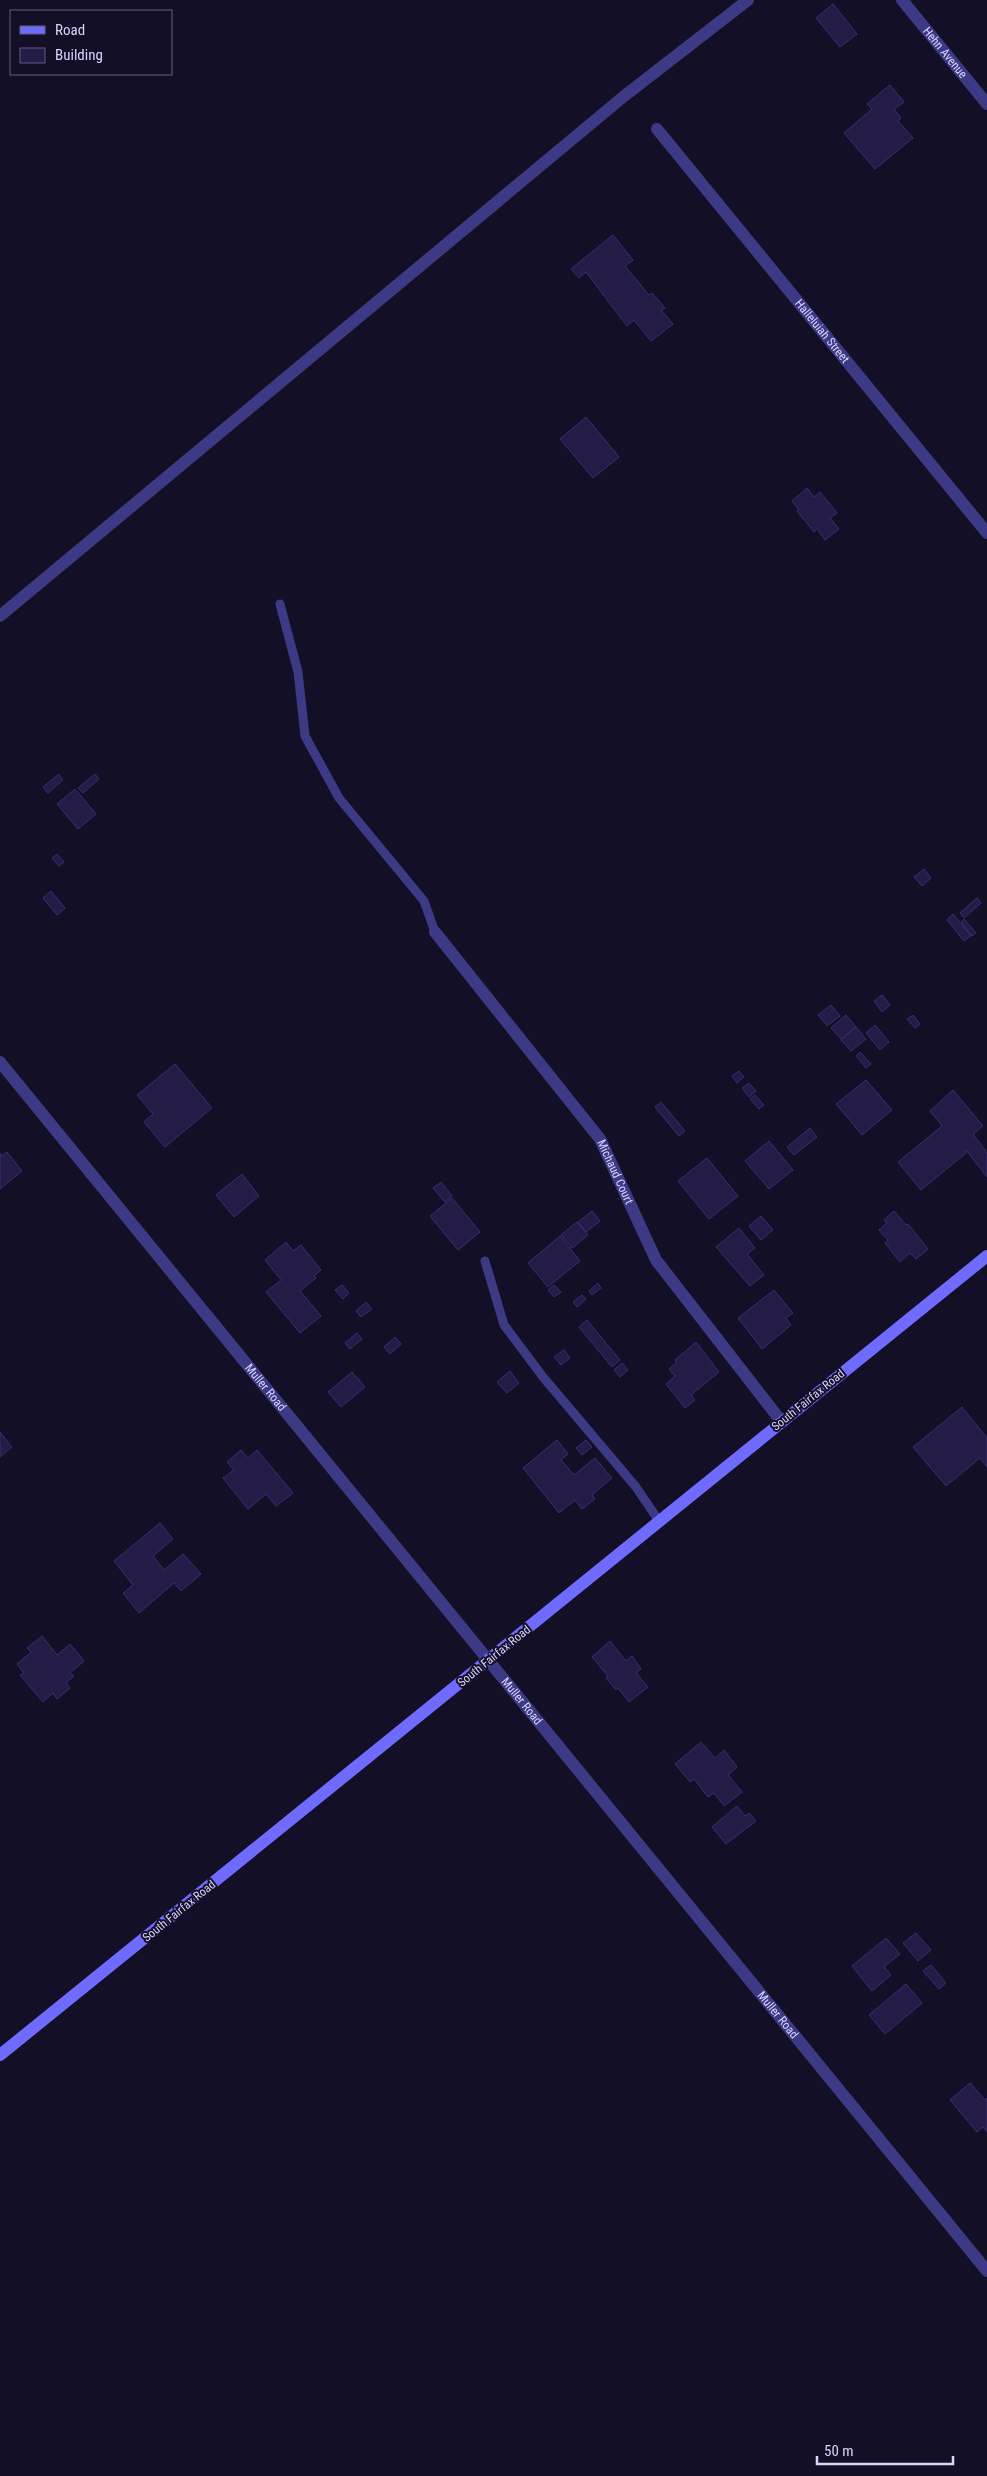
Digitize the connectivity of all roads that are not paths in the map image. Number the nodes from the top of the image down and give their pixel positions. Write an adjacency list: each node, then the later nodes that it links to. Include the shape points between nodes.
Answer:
1 (748, 0): 7 (street, via 623,97)
2 (902, 0): 3 (street, Hehn Avenue)
3 (987, 104)
4 (657, 129): 5 (street, Halleluiah Street)
5 (987, 533)
6 (280, 604): 8 (lane, via 298,672 305,736 339,798 424,901)
7 (0, 616)
8 (435, 932): 12 (street, Michaud Court, via 600,1139 656,1260)
9 (0, 1062): 14 (street, Muller Road)
10 (987, 1256): 12 (street, South Fairfax Road)
11 (485, 1261): 13 (lane, via 504,1324 543,1377 636,1487)
12 (781, 1421): 13 (street, South Fairfax Road)
13 (659, 1521): 14 (street, South Fairfax Road)
14 (488, 1661): 15 (street, South Fairfax Road); 16 (street, Muller Road)
15 (0, 2055)
16 (987, 2271)

